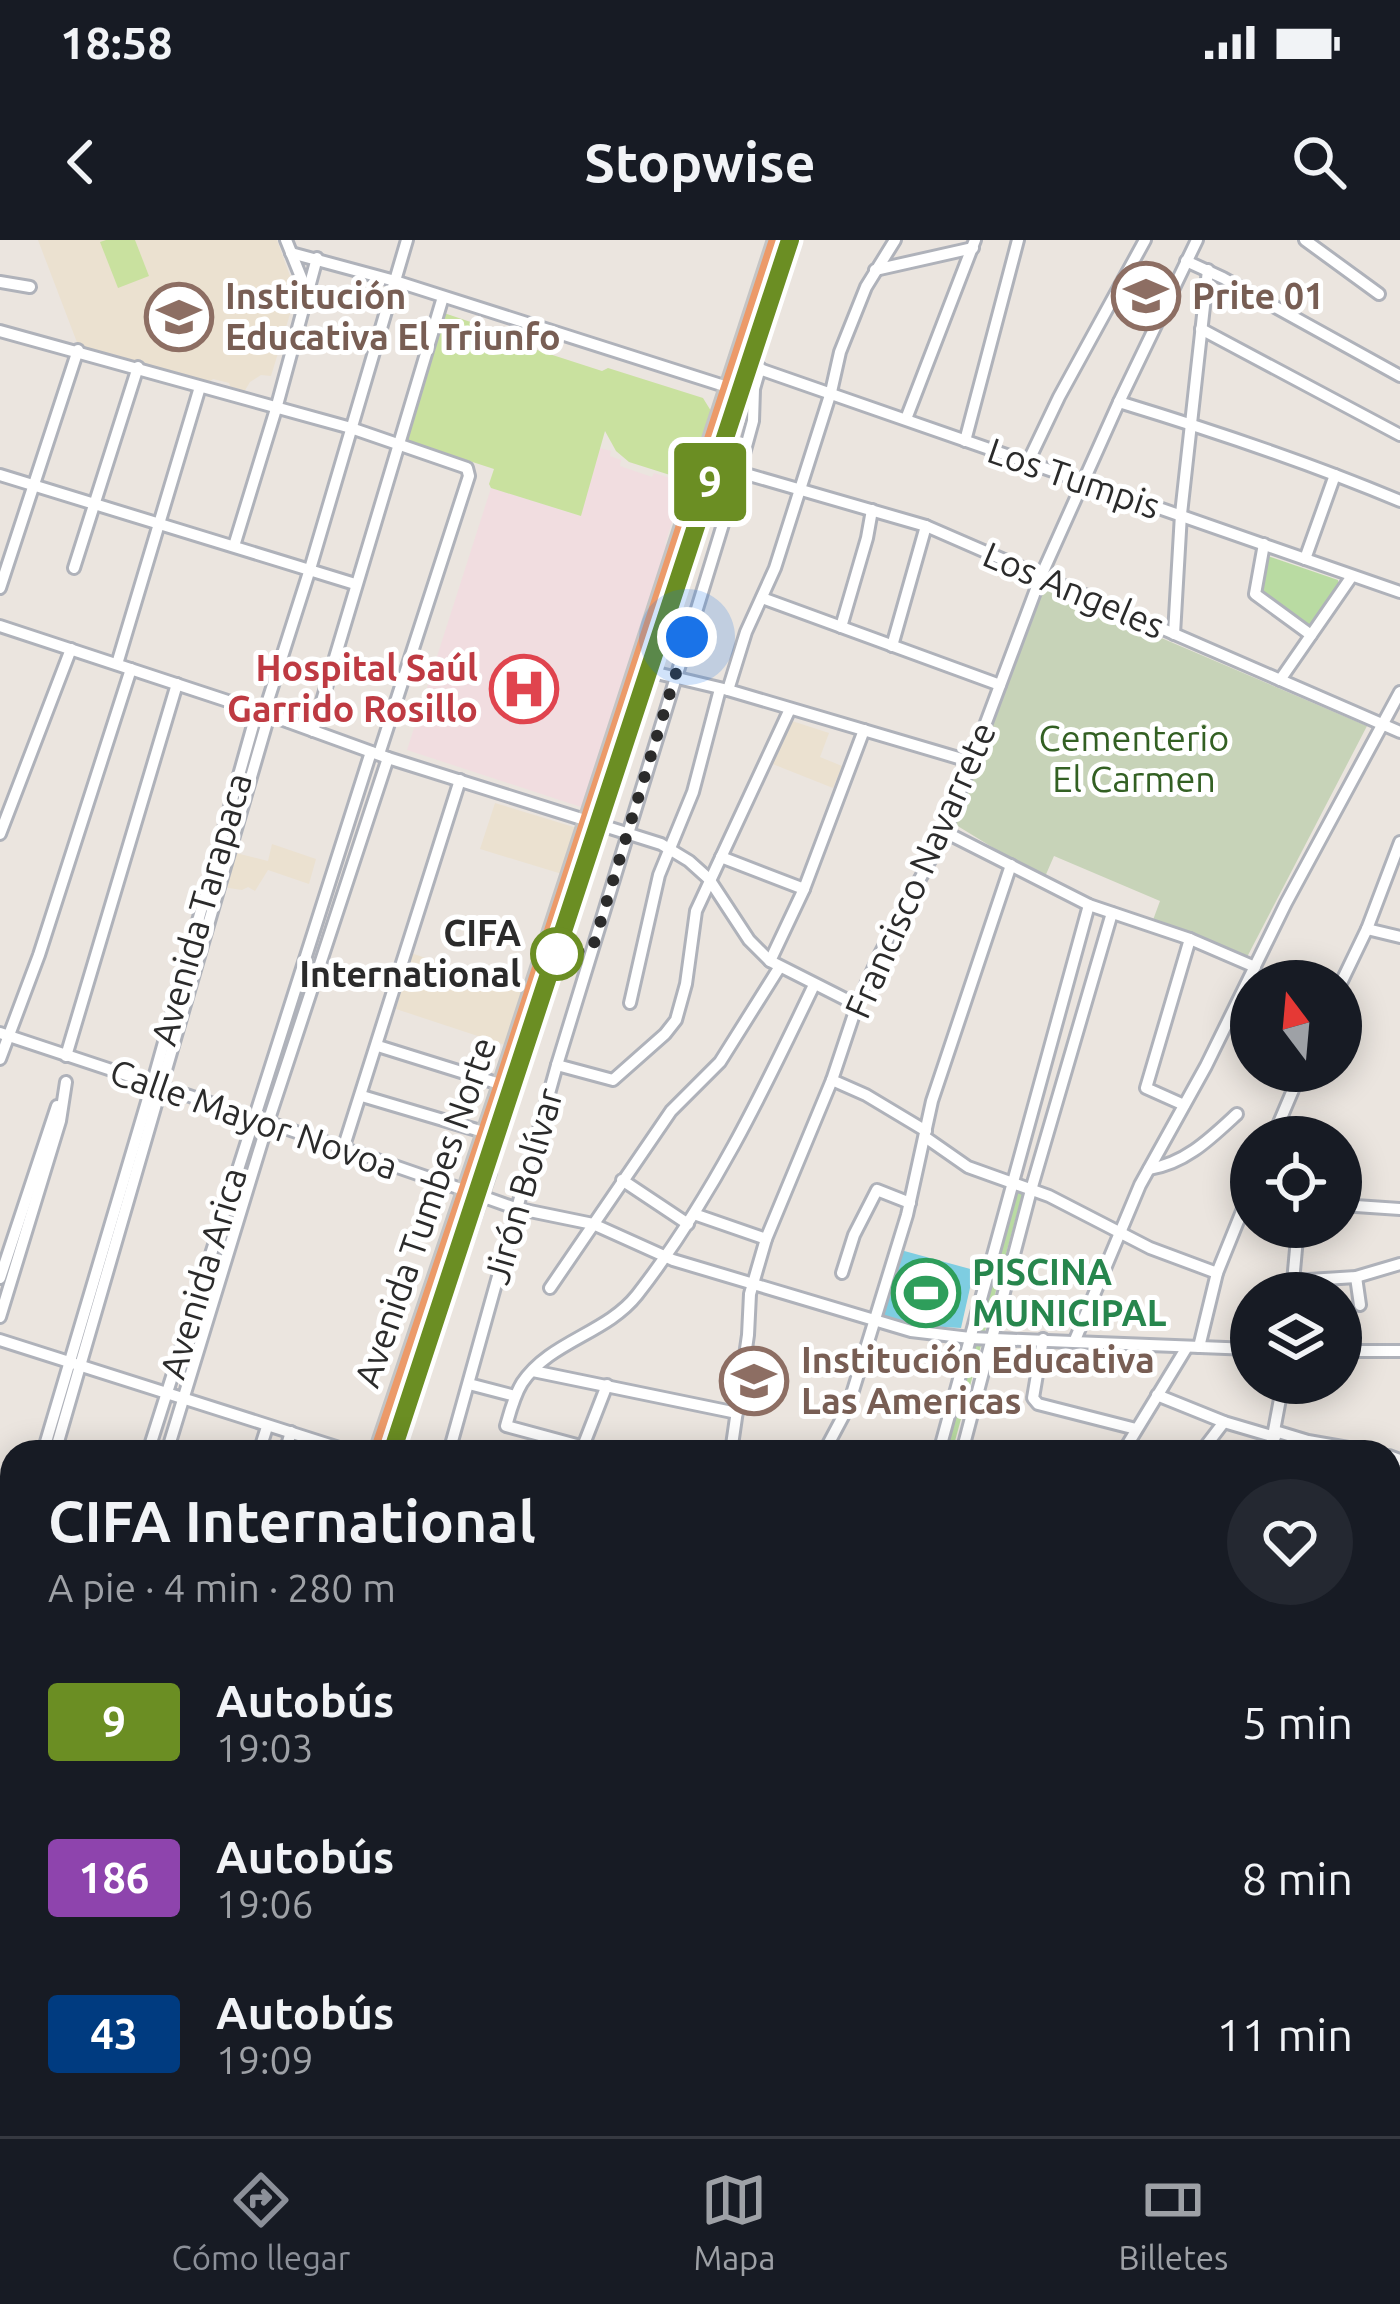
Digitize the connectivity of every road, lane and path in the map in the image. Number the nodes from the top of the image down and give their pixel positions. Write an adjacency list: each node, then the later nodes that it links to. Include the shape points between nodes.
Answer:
1 (406, 240): 15 (street, Avenida Tarapaca)
2 (778, 240): 28 (highway, Avenida Tumbes Norte)
3 (790, 240): 25 (highway, Avenida Tumbes Norte)
4 (895, 240): 14 (street)
5 (1018, 240): 36 (street)
6 (1144, 240): 38 (street)
7 (1197, 240): 12 (street, Francisco Navarrete)
8 (1305, 240): 19 (street)
9 (974, 244): 14 (street); 32 (street)
10 (288, 246): 11 (street); 18 (street)
11 (317, 258): 15 (street); 18 (street)
12 (1186, 261): 13 (street); 30 (street, Francisco Navarrete)
13 (1208, 270): 21 (street); 26 (street)
14 (875, 271): 29 (street)
15 (394, 280): 20 (street); 34 (street, Avenida Tarapaca)
16 (0, 282): 17 (street)
17 (30, 287)
18 (307, 292): 31 (street)
19 (1379, 294)
20 (443, 297): 28 (street); 37 (street)
21 (1201, 328): 33 (street); 35 (street)
22 (0, 331): 23 (street)
23 (78, 350): 24 (street); 43 (street)
24 (138, 367): 27 (street); 46 (street)
25 (754, 367): 28 (highway, Avenida Tumbes Norte); 29 (street, Los Tumpis); 39 (street, Jirón Bolívar, via 753,421)
26 (1400, 376)
27 (200, 387): 31 (street); 49 (street)
28 (735, 390): 70 (highway, Avenida Tumbes Norte); 86 (highway, Avenida Tumbes Norte)
29 (831, 392): 32 (street, Los Tumpis); 44 (street)
30 (1119, 402): 33 (street); 42 (street, Francisco Navarrete)
31 (276, 409): 34 (street); 52 (street)
32 (907, 419): 36 (street, Los Tumpis)
33 (1192, 425): 41 (street); 48 (street)
34 (351, 428): 37 (street); 55 (street, Avenida Tarapaca)
35 (1400, 434)
36 (965, 440): 38 (street, Los Tumpis)
37 (399, 443): 58 (street); 83 (street, via 470,472)
38 (1028, 462): 42 (street, Los Tumpis)
39 (739, 472): 44 (street, Los Angeles); 71 (street, Jirón Bolívar)
40 (0, 475): 43 (street)
41 (1335, 475): 45 (street); 53 (street)
42 (1085, 481): 48 (street, Los Tumpis); 56 (street, Francisco Navarrete)
43 (34, 485): 46 (street); 59 (street)
44 (799, 488): 47 (street, Los Angeles); 61 (street)
45 (1400, 501)
46 (96, 504): 49 (street); 54 (street)
47 (872, 509): 50 (street, Los Angeles); 63 (street)
48 (1181, 514): 51 (street, Los Tumpis); 64 (street)
49 (160, 523): 52 (street); 68 (street)
50 (926, 526): 56 (street, Los Angeles); 66 (street)
51 (1264, 544): 53 (street, Los Tumpis); 65 (street, via 1256,594)
52 (234, 546): 55 (street)
53 (1305, 559): 57 (street, Los Tumpis)
54 (74, 568)
55 (310, 569): 58 (street); 78 (street, Avenida Tarapaca)
56 (1041, 575): 64 (street, Los Angeles); 74 (street, Francisco Navarrete)
57 (1352, 576): 60 (street, Los Tumpis); 65 (street)
58 (355, 584): 81 (street)
59 (0, 588)
60 (1400, 592)
61 (762, 598): 63 (street); 75 (street)
62 (0, 626): 67 (street)
63 (841, 627): 66 (street)
64 (1174, 634): 72 (street, Los Angeles)
65 (1311, 634): 72 (street)
66 (892, 646): 74 (street)
67 (71, 649): 68 (street); 88 (street)
68 (117, 664): 69 (street)
69 (131, 669): 73 (street); 109 (street, via 39,955)
70 (648, 671): 71 (street); 86 (highway, Avenida Tumbes Norte)
71 (674, 678): 75 (street); 89 (street, Jirón Bolívar)
72 (1280, 680): 79 (street, Los Angeles)
73 (177, 684): 78 (street); 111 (street)
74 (1000, 686): 84 (street, Francisco Navarrete)
75 (724, 690): 77 (street); 91 (street)
76 (1400, 692): 79 (street)
77 (790, 709): 80 (street); 92 (street)
78 (263, 712): 81 (street); 117 (street, Avenida Tarapaca)
79 (1384, 723): 82 (street, Los Angeles); 101 (street)
80 (864, 730): 84 (street); 95 (street)
81 (313, 731): 83 (street)
82 (1400, 732)
83 (379, 754): 85 (street); 121 (street, Avenida Arica); 122 (street)
84 (972, 762): 87 (street, Francisco Navarrete)
85 (460, 780): 86 (street); 110 (street)
86 (594, 823): 89 (street); 116 (highway, Avenida Tumbes Norte); 130 (highway, Avenida Tumbes Norte)
87 (945, 832): 93 (street); 107 (street, Francisco Navarrete)
88 (0, 834)
89 (627, 834): 91 (street); 113 (street, Jirón Bolívar)
90 (1400, 842): 98 (street)
91 (671, 849): 94 (street); 106 (street)
92 (721, 857): 94 (street); 95 (street)
93 (1011, 865): 96 (street); 124 (street)
94 (709, 879): 104 (street, via 748,940); 113 (street, via 692,921 686,984 671,1028 613,1080)
95 (803, 889): 104 (street)
96 (1089, 905): 97 (street); 128 (street)
97 (1112, 914): 100 (street); 129 (street)
98 (1367, 929): 99 (street); 102 (street)
99 (1400, 937)
100 (1190, 940): 103 (street); 119 (street, via 1146,1088)
101 (1261, 960)
102 (1352, 960)
103 (1230, 962)
104 (774, 964): 105 (street); 127 (street, via 720,1061 671,1111)
105 (814, 986): 107 (street); 135 (street)
106 (630, 1003)
107 (857, 1005): 114 (street, Francisco Navarrete)
108 (1230, 1020): 119 (street)
109 (5, 1035): 111 (street, Calle Mayor Novoa); 112 (street)
110 (378, 1046): 116 (street); 118 (street)
111 (69, 1057): 115 (street); 117 (street, Calle Mayor Novoa)
112 (0, 1059)
113 (557, 1065): 133 (street, Jirón Bolívar)
114 (832, 1080): 124 (street); 138 (street, Francisco Navarrete)
115 (66, 1082): 145 (street); 148 (street)
116 (503, 1085): 123 (highway, Avenida Tumbes Norte)
117 (157, 1087): 121 (street, Calle Mayor Novoa); 159 (street, Avenida Tarapaca)
118 (362, 1096): 123 (street); 125 (street)
119 (1184, 1105): 126 (street)
120 (1238, 1114): 126 (street, via 1184,1158)
121 (253, 1117): 122 (street, Calle Mayor Novoa); 163 (street, Avenida Arica)
122 (268, 1122): 125 (street, Calle Mayor Novoa); 166 (street)
123 (487, 1132): 130 (highway, Avenida Tumbes Norte)
124 (926, 1134): 128 (street, via 956,1161); 131 (street)
125 (344, 1149): 130 (street, Calle Mayor Novoa)
126 (1149, 1169): 137 (street)
127 (622, 1180): 135 (street); 136 (street)
128 (1011, 1184): 129 (street); 150 (street)
129 (1030, 1190): 137 (street); 151 (street)
130 (472, 1193): 133 (street, Calle Mayor Novoa); 181 (highway, Avenida Tumbes Norte); 182 (highway, Avenida Tumbes Norte)
131 (910, 1203): 142 (street, via 877,1190); 149 (street)
132 (1362, 1206): 134 (street)
133 (515, 1208): 136 (street, Calle Mayor Novoa); 161 (street, Jirón Bolívar)
134 (1400, 1209)
135 (691, 1219): 138 (street); 140 (street)
136 (592, 1224): 140 (street, Calle Mayor Novoa); 147 (street)
137 (1119, 1232): 143 (street); 154 (street)
138 (766, 1238): 146 (street, Francisco Navarrete)
139 (1230, 1242): 143 (street)
140 (665, 1256): 146 (street, Calle Mayor Novoa); 160 (street, via 624,1309)
141 (1400, 1264): 144 (street)
142 (842, 1273)
143 (1217, 1274): 155 (street)
144 (1362, 1274)
145 (0, 1278)
146 (753, 1283): 149 (street, Calle Mayor Novoa); 168 (street, Francisco Navarrete)
147 (550, 1288)
148 (0, 1317)
149 (874, 1320): 150 (street, Calle Mayor Novoa); 187 (street)
150 (970, 1338): 151 (street, Calle Mayor Novoa); 188 (street)
151 (992, 1338): 152 (street, Calle Mayor Novoa); 189 (street)
152 (1043, 1339): 154 (street, Calle Mayor Novoa); 171 (street, via 1038,1404)
153 (0, 1340): 159 (street)
154 (1075, 1340): 155 (street, Calle Mayor Novoa)
155 (1193, 1347): 156 (street, Calle Mayor Novoa); 164 (street)
156 (1230, 1348)
157 (1362, 1351): 158 (street)
158 (1400, 1351)
159 (75, 1364): 163 (street); 174 (street, Avenida Tarapaca); 175 (street)
160 (532, 1371): 162 (street); 165 (street)
161 (469, 1384): 165 (street); 183 (street, Jirón Bolívar)
162 (607, 1385): 168 (street); 185 (street)
163 (166, 1393): 166 (street); 176 (street, Avenida Arica)
164 (1157, 1395): 169 (street); 171 (street)
165 (515, 1396): 184 (street, via 506,1426)
166 (183, 1399): 170 (street); 177 (street)
167 (1280, 1404): 173 (street)
168 (737, 1413): 186 (street, Francisco Navarrete)
169 (1224, 1422): 173 (street); 191 (street)
170 (266, 1427): 172 (street); 178 (street)
171 (1136, 1430): 190 (street)
172 (291, 1432): 179 (street); 180 (street)
173 (1275, 1434): 192 (street); 193 (street)
174 (48, 1440)
175 (58, 1440)
176 (152, 1440)
177 (171, 1440)
178 (262, 1440)
179 (289, 1440)
180 (315, 1440)
181 (383, 1440)
182 (396, 1440)
183 (453, 1440)
184 (550, 1440)
185 (586, 1440)
186 (733, 1440)
187 (830, 1440)
188 (942, 1440)
189 (965, 1440)
190 (1130, 1440)
191 (1210, 1440)
192 (1273, 1440)
193 (1290, 1440)

